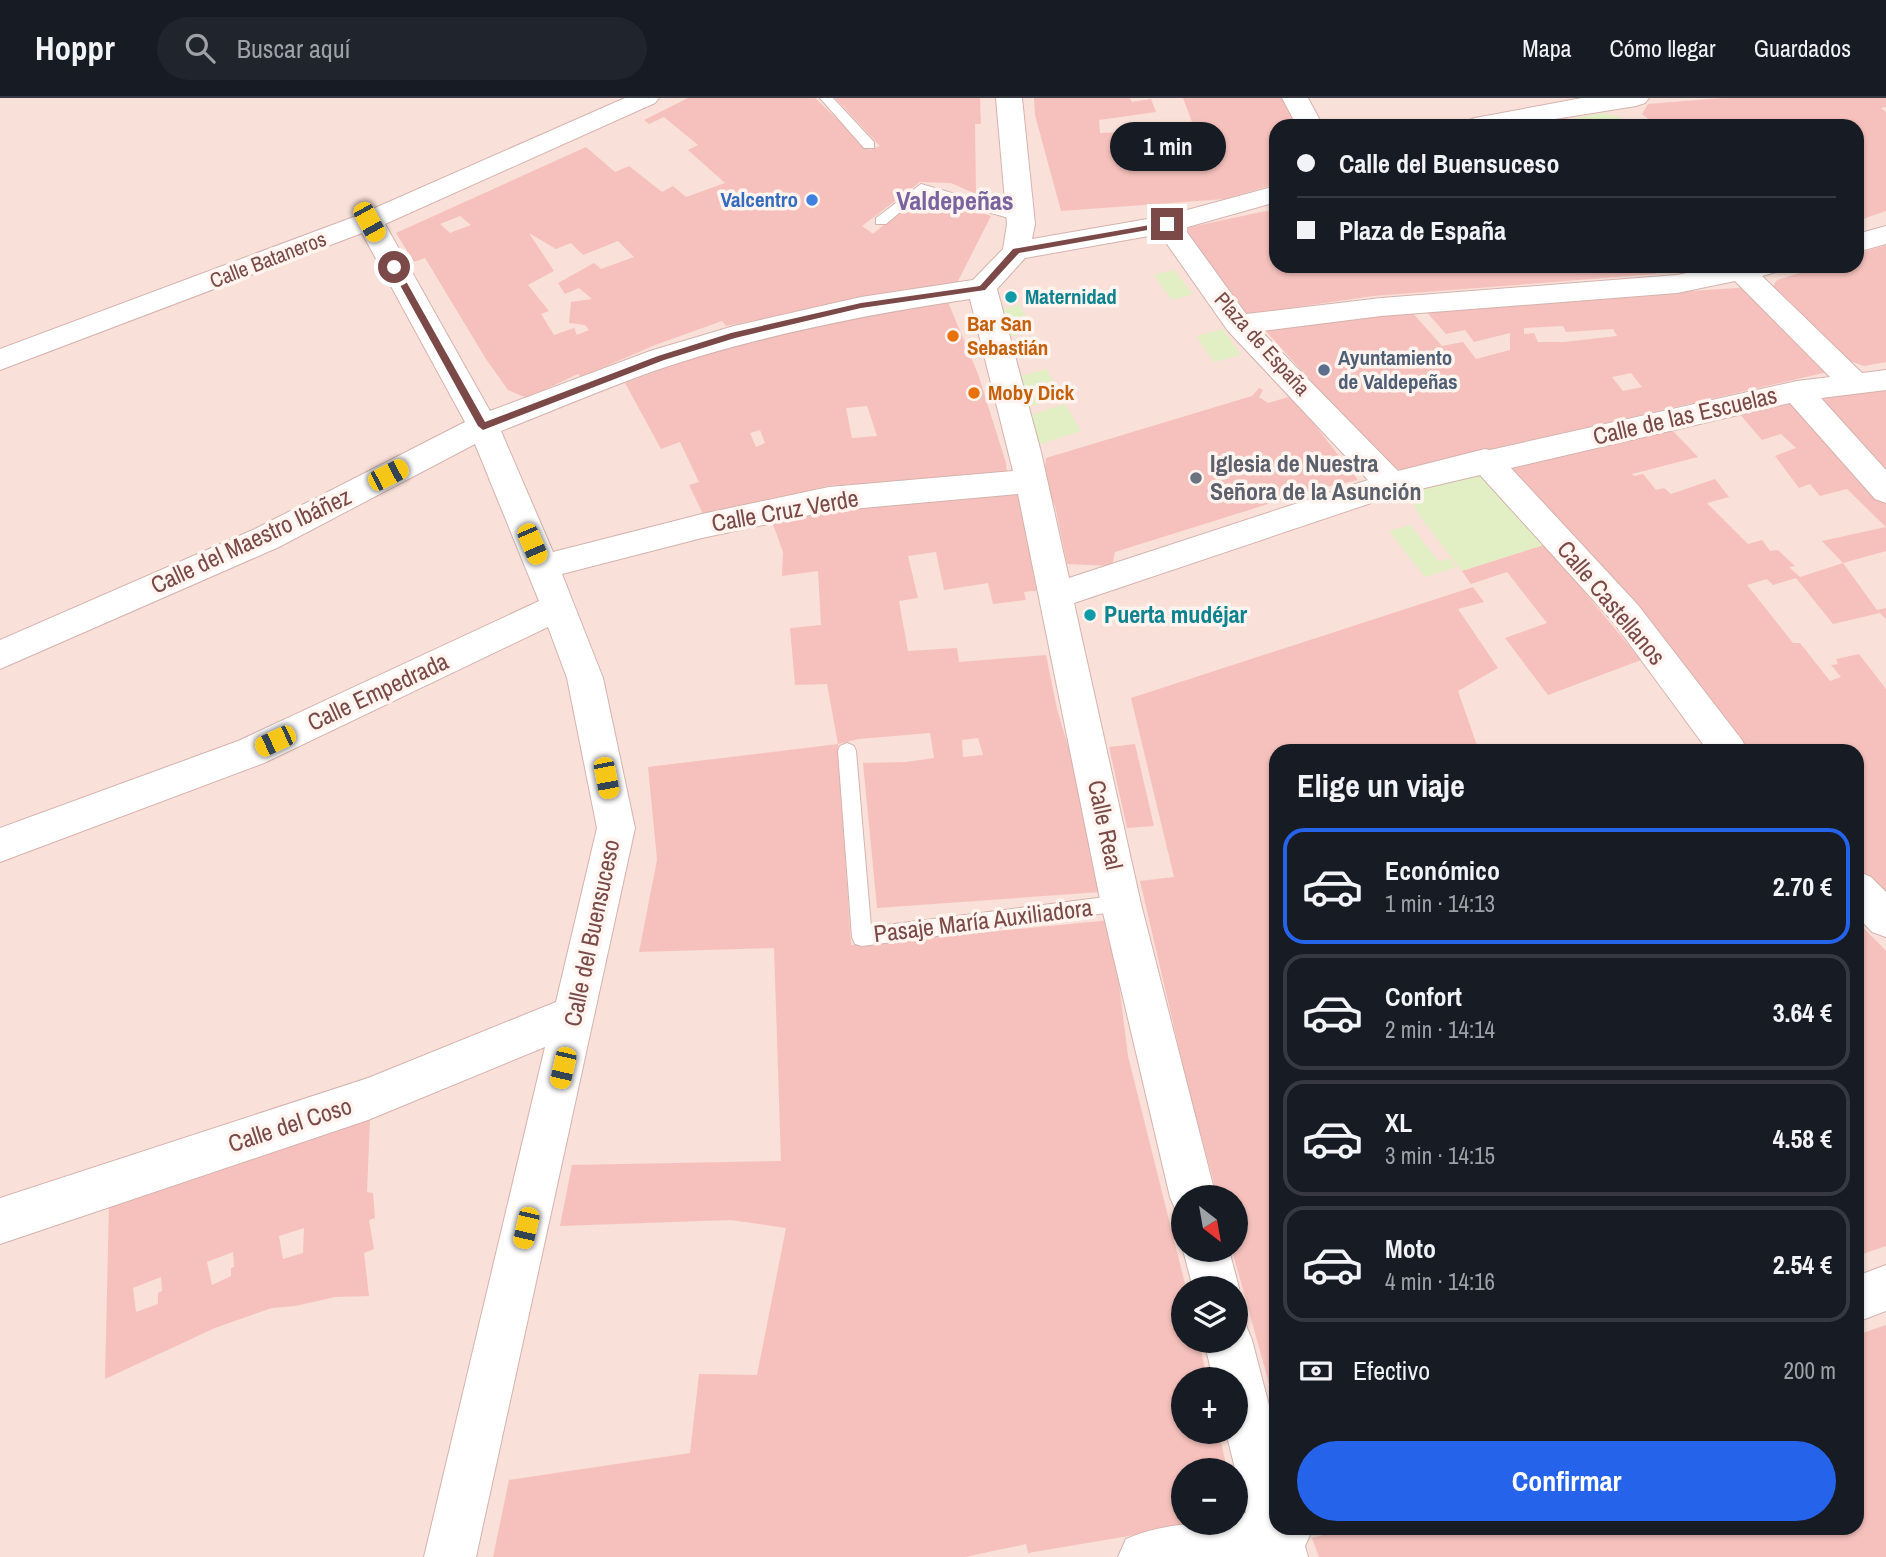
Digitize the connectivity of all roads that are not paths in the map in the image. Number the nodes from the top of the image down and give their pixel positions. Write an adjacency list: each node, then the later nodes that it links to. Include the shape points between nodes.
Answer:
1 (646, 98): 15 (street, Calle Bataneros)
2 (826, 98): 11 (lane)
3 (1009, 98): 13 (street)
4 (1295, 98): 8 (street)
5 (1636, 98): 6 (street)
6 (1611, 101): 7 (street); 10 (street)
7 (1554, 104): 9 (street)
8 (1306, 119)
9 (1500, 119)
10 (1633, 119)
11 (869, 145)
12 (1269, 196): 16 (street)
13 (1019, 217): 14 (lane, via 921,188); 19 (street)
14 (881, 221)
15 (369, 222): 24 (street, Calle Bataneros); 28 (street, Calle del Buensuceso)
16 (1167, 224): 19 (street); 23 (street, Plaza de España)
17 (1886, 235): 18 (street)
18 (1864, 241)
19 (1016, 251): 22 (street)
20 (1733, 273): 23 (street, via 1677,284 1381,307)
21 (1758, 273): 26 (street)
22 (982, 288): 28 (street, Calle del Maestro Ibáñez, via 861,306 734,335); 30 (street)
23 (1238, 324): 31 (street, Plaza de España)
24 (0, 360)
25 (1886, 380): 26 (street, Calle de las Escuelas)
26 (1856, 385): 27 (street, Calle de las Escuelas)
27 (1797, 391): 29 (street, Calle de las Escuelas); 32 (street)
28 (483, 426): 33 (street, Calle del Buensuceso); 36 (street, Calle del Maestro Ibáñez, via 267,538)
29 (1485, 460): 31 (street, Calle de las Escuelas); 37 (street, Calle Castellanos, via 1626,614)
30 (1028, 466): 33 (street, Calle Cruz Verde, via 829,499); 34 (street, Calle Real)
31 (1391, 484): 34 (street)
32 (1886, 491)
33 (542, 567): 35 (street, Calle del Buensuceso)
34 (1056, 596): 41 (street, Calle Real)
35 (558, 607): 39 (street, Calle Empedrada, via 251,752); 43 (street, Calle del Buensuceso, via 585,678 615,828)
36 (0, 655)
37 (1724, 744)
38 (848, 751): 41 (lane, Pasaje María Auxiliadora, via 862,937)
39 (0, 845)
40 (1864, 896): 42 (street)
41 (1121, 904): 44 (street, Calle Real)
42 (1886, 919)
43 (575, 1014): 45 (street, Calle del Coso, via 368,1099); 51 (street, Calle del Buensuceso)
44 (1191, 1185)
45 (0, 1221)
46 (1886, 1288): 47 (street)
47 (1864, 1296)
48 (1231, 1353): 49 (street)
49 (1269, 1494)
50 (1281, 1539): 52 (street)
51 (443, 1556)
52 (1144, 1557)

